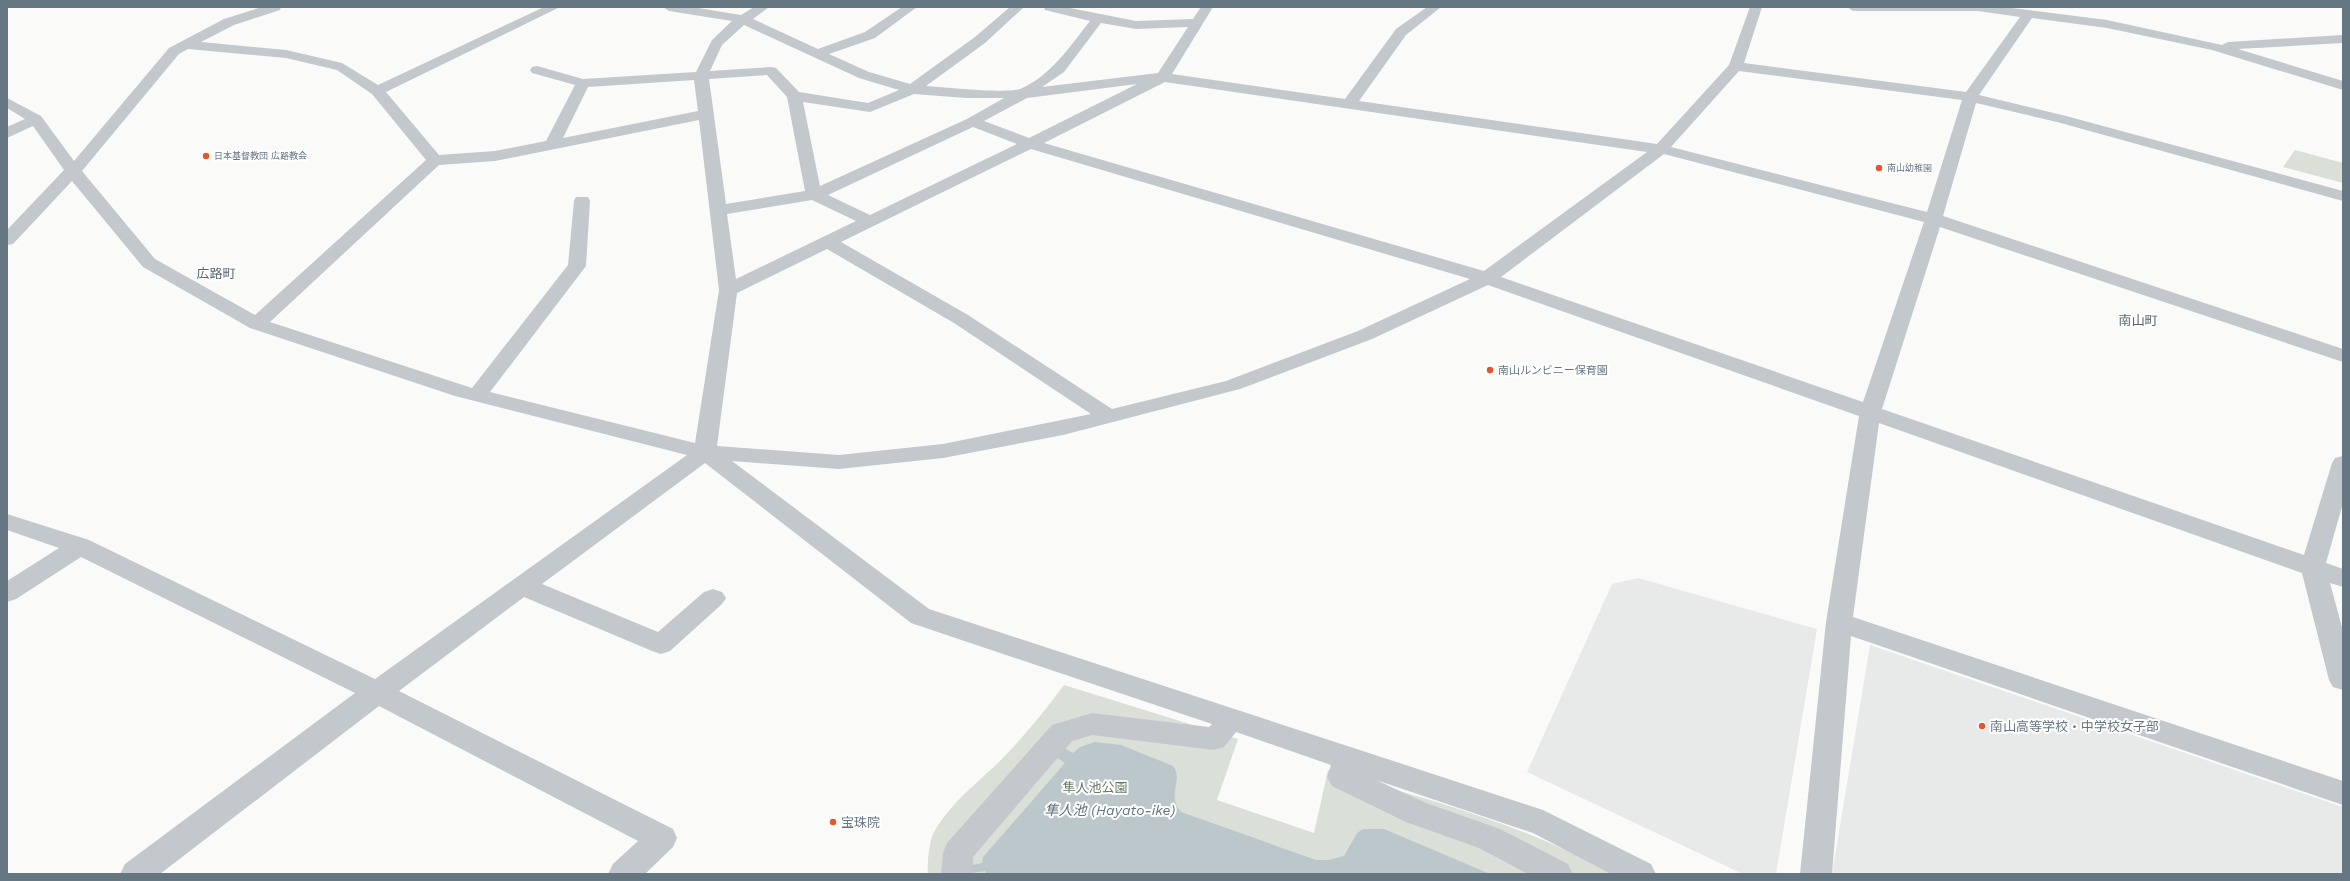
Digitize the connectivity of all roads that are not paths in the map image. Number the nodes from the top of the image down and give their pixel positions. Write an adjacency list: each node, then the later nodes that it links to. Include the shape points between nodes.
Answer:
1 (275, 7): 19 (street, via 229,22)
2 (554, 7): 29 (street)
3 (669, 7): 15 (street)
4 (763, 7): 15 (street)
5 (911, 7): 21 (street, via 870,35)
6 (1018, 7): 28 (street, via 980,40)
7 (1050, 7): 16 (street)
8 (1207, 7): 17 (street)
9 (1435, 7): 34 (street, via 1401,32)
10 (1756, 7): 22 (street)
11 (1853, 7): 13 (street)
12 (1986, 7): 13 (street)
13 (1982, 8): 14 (street)
14 (2030, 14): 20 (street, via 2107,24); 32 (street)
15 (742, 19): 21 (street); 24 (street, via 718,39 707,56)
16 (1098, 19): 17 (street, via 1136,25); 30 (street, via 1058,69)
17 (1197, 23): 25 (street)
18 (2343, 39): 20 (street)
19 (186, 45): 29 (street, via 286,54 342,67); 43 (street, via 174,51)
20 (2215, 47): 27 (street)
21 (818, 53): 28 (street, via 864,75)
22 (1736, 66): 32 (street); 41 (street)
23 (537, 70): 26 (street)
24 (701, 76): 26 (street); 31 (street, via 771,71); 35 (street)
25 (1163, 77): 30 (street); 34 (street); 40 (street)
26 (583, 83): 39 (street)
27 (2343, 86)
28 (912, 89): 30 (street, via 966,94); 31 (street, via 870,108)
29 (377, 91): 42 (street)
30 (1024, 94): 37 (street)
31 (794, 96): 44 (street)
32 (1970, 97): 45 (street, via 2061,119); 48 (street)
33 (7, 102): 36 (street)
34 (1348, 105): 41 (street)
35 (705, 114): 39 (street); 47 (street)
36 (36, 119): 38 (street); 43 (street)
37 (972, 122): 40 (street); 44 (street)
38 (7, 132)
39 (552, 144): 42 (street, via 495,156)
40 (1030, 144): 49 (street); 52 (street)
41 (1661, 149): 48 (street); 52 (street)
42 (435, 160): 54 (street)
43 (73, 171): 50 (street); 54 (street, via 149,263)
44 (814, 194): 47 (street); 49 (street)
45 (2343, 196)
46 (582, 201): 56 (street, via 577,266)
47 (718, 210): 53 (street)
48 (1934, 219): 55 (street); 57 (street)
49 (870, 221): 51 (street)
50 (7, 240)
51 (827, 241): 53 (street); 58 (street, via 961,319)
52 (1487, 278): 57 (street); 58 (street, via 1365,335 1233,385)
53 (728, 290): 59 (street)
54 (257, 324): 56 (street)
55 (2343, 356)
56 (477, 395): 59 (street)
57 (1870, 414): 63 (street); 68 (street)
58 (1108, 416): 59 (street, via 1063,428 943,451 838,462)
59 (705, 452): 65 (street); 78 (street, via 920,616 1543,823)
60 (2343, 463): 63 (street)
61 (7, 522): 62 (street)
62 (80, 546): 66 (street); 70 (street)
63 (2313, 567): 64 (street); 69 (street)
64 (2343, 578)
65 (522, 586): 67 (street, via 661,644); 70 (street)
66 (7, 593)
67 (713, 598)
68 (1839, 622): 73 (street); 79 (street)
69 (2343, 680)
70 (377, 692): 74 (street); 75 (street, via 662,838)
71 (1223, 731): 76 (street, via 1214,739 1092,724 1062,733 958,853)
72 (1342, 772): 77 (street, via 1342,778 1410,810 1489,838)
73 (2343, 793)
74 (136, 874)
75 (624, 874)
76 (957, 874)
77 (1557, 874)
78 (1640, 874)
79 (1816, 874)

